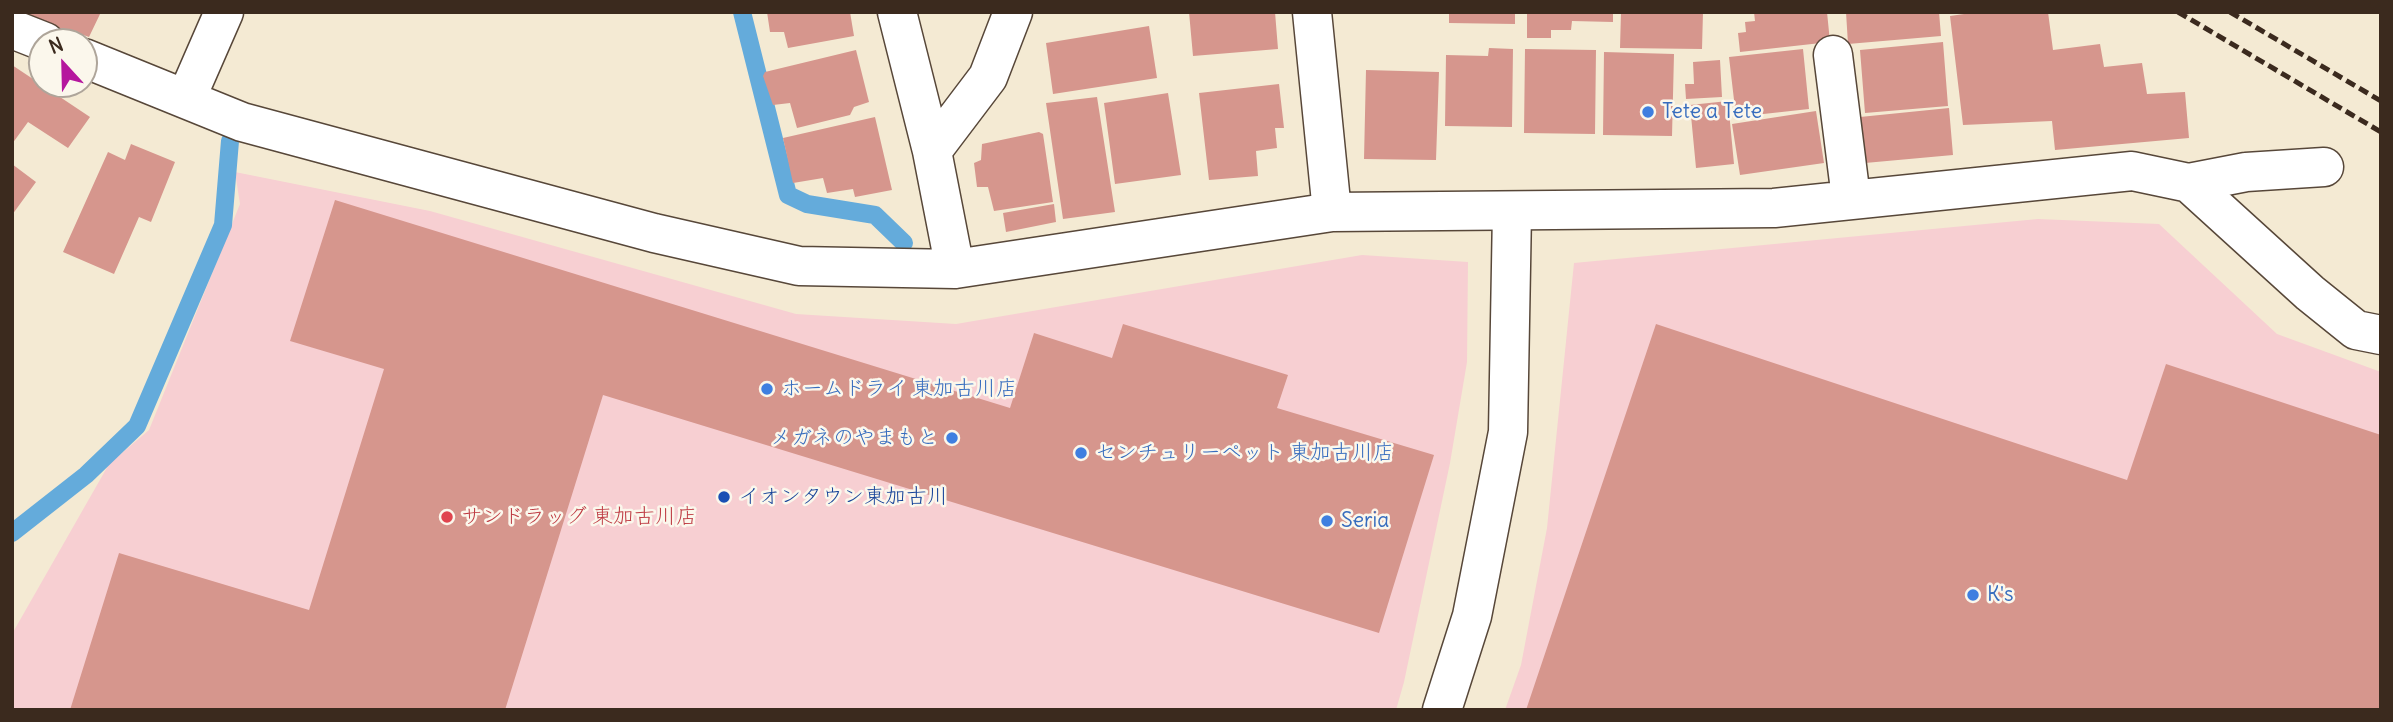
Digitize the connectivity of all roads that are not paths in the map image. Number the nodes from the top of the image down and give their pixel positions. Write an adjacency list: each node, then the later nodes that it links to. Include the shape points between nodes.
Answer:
1 (224, 12): 7 (street)
2 (897, 12): 8 (street)
3 (1013, 12): 8 (street, via 988,77)
4 (1312, 12): 13 (street)
5 (1833, 55): 11 (street)
6 (98, 64): 7 (street)
7 (186, 99): 14 (street, via 242,122 654,233 799,266)
8 (932, 151): 14 (street)
9 (2324, 167): 10 (street, via 2246,172)
10 (2189, 183): 11 (street, via 2132,171); 15 (street, via 2356,330)
11 (1851, 198): 12 (street, via 1774,208)
12 (1512, 211): 13 (street); 16 (street, via 1508,432 1472,616)
13 (1332, 212): 14 (street)
14 (955, 269)
15 (2381, 335)
16 (1442, 710)

